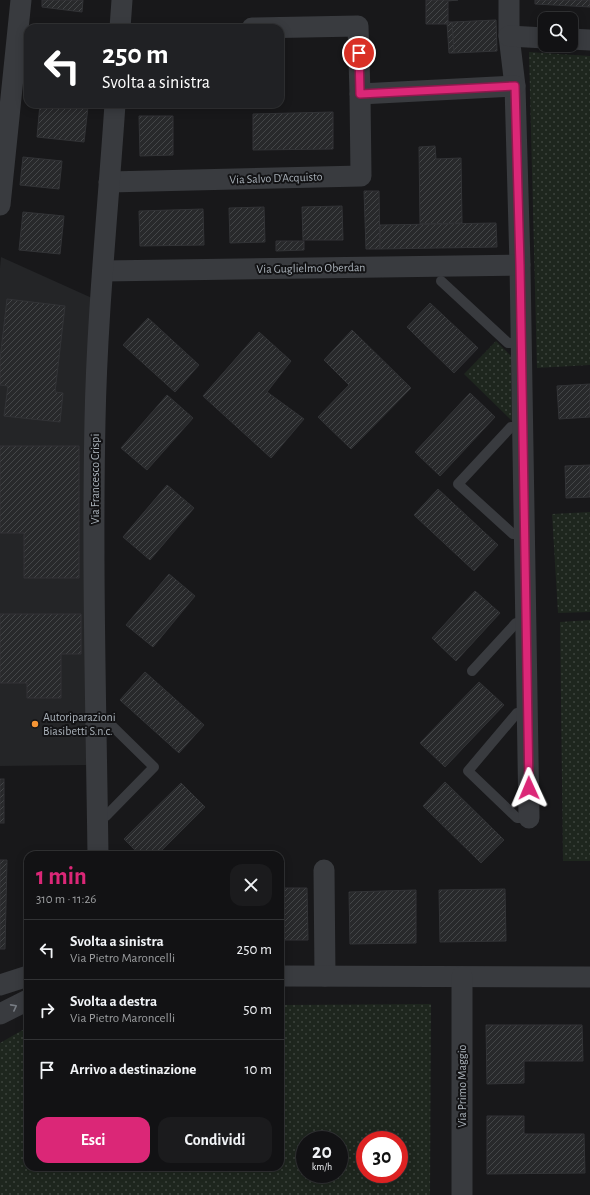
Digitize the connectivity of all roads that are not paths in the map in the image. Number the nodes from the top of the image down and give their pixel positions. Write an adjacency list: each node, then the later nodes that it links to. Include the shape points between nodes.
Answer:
1 (21, 0): 14 (street)
2 (122, 0): 4 (street)
3 (508, 0): 6 (street)
4 (120, 24)
5 (284, 27): 11 (street, via 358,26)
6 (509, 36): 7 (street); 10 (street)
7 (538, 38)
8 (578, 39): 9 (street)
9 (590, 40)
10 (515, 86): 11 (street); 15 (street)
11 (360, 94): 13 (street, Via Salvo D'Acquisto, via 361,176)
12 (115, 108): 13 (street, Via Francesco Crispi)
13 (109, 182): 16 (street, Via Francesco Crispi)
14 (0, 205)
15 (520, 265): 16 (street, Via Guglielmo Oberdan); 18 (street)
16 (102, 271): 24 (street, Via Francesco Crispi, via 95,421)
17 (441, 281): 18 (lane, via 508,343)
18 (522, 343): 19 (street)
19 (523, 427): 20 (street); 20 (lane, via 511,427 458,484 513,534)
20 (525, 534): 21 (street)
21 (526, 624): 22 (lane, via 516,624); 23 (street)
22 (472, 671)
23 (528, 712): 26 (street); 26 (lane, via 517,713 468,771 517,818)
24 (96, 720): 25 (street, Via Francesco Crispi); 25 (lane, via 105,719 154,767 106,816)
25 (98, 815): 27 (street, Via Francesco Crispi)
26 (529, 818)
27 (98, 851)
28 (324, 870): 30 (street)
29 (284, 976): 30 (street)
30 (325, 976): 32 (street)
31 (24, 977): 34 (street)
32 (462, 977): 33 (street); 37 (street, Via Primo Maggio)
33 (590, 977)
34 (0, 985)
35 (24, 1002): 36 (street, one-way to 35)
36 (0, 1014)
37 (462, 1195)

